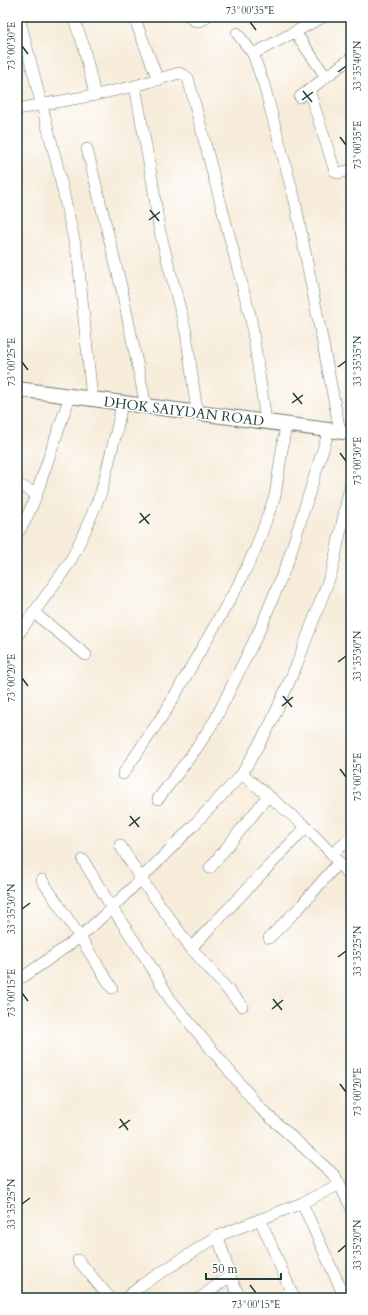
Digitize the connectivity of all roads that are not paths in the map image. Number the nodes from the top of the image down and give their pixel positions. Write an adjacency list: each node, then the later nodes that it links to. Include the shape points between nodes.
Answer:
1 (19, 17): 15 (street)
2 (73, 17): 14 (street, via 83,44)
3 (134, 17): 12 (street)
4 (191, 17): 5 (street, via 198,21)
5 (206, 17)
6 (323, 17): 8 (street)
7 (237, 32): 9 (street)
8 (295, 32): 9 (street); 11 (street)
9 (253, 54): 27 (street, via 275,121 296,201)
10 (351, 58): 11 (street)
11 (326, 77): 18 (street, via 305,93 336,171 338,174)
12 (158, 80): 13 (street); 25 (street, via 179,74 188,78 251,319)
13 (135, 86): 14 (street); 24 (street, via 159,228 186,332)
14 (95, 95): 15 (street)
15 (42, 104): 16 (street); 21 (street, via 78,258)
16 (17, 109)
17 (87, 150): 23 (street, via 121,286)
18 (351, 170)
19 (17, 389): 20 (main road, DHOK SAIYDAN ROAD)
20 (70, 396): 21 (main road, DHOK SAIYDAN ROAD); 30 (street)
21 (92, 399): 22 (main road, DHOK SAIYDAN ROAD)
22 (122, 403): 23 (main road, DHOK SAIYDAN ROAD); 32 (street, via 101,493 70,562)
23 (146, 406): 24 (main road, DHOK SAIYDAN ROAD)
24 (197, 412): 25 (main road, DHOK SAIYDAN ROAD)
25 (266, 421): 26 (main road, DHOK SAIYDAN ROAD)
26 (286, 424): 27 (main road, DHOK SAIYDAN ROAD); 35 (street, via 275,496 256,548 237,587 167,709)
27 (340, 431): 38 (street, via 261,627 215,720)
28 (351, 482): 36 (street, via 332,571 297,664 271,723)
29 (17, 484): 30 (street)
30 (37, 494): 31 (street)
31 (17, 534)
32 (33, 612): 33 (street); 34 (street)
33 (17, 636)
34 (86, 655)
35 (123, 774)
36 (242, 774): 37 (street); 46 (street)
37 (268, 796): 39 (street); 44 (street)
38 (158, 799)
39 (306, 827): 42 (street); 51 (street)
40 (351, 838): 42 (street)
41 (120, 845): 46 (street)
42 (335, 858): 45 (street); 50 (street, via 300,907)
43 (83, 860): 48 (street)
44 (210, 868)
45 (351, 878)
46 (141, 879): 48 (street); 51 (street)
47 (42, 880): 49 (street)
48 (112, 908): 49 (street); 55 (street, via 170,999 260,1108 335,1176)
49 (80, 937): 52 (street); 53 (street)
50 (269, 938)
51 (191, 948): 54 (street)
52 (23, 977)
53 (112, 988)
54 (242, 1006)
55 (340, 1184): 56 (street); 57 (street)
56 (302, 1203): 58 (street); 67 (street)
57 (351, 1207)
58 (260, 1219): 59 (street); 66 (street)
59 (218, 1236): 61 (street); 63 (street, via 143,1284)
60 (78, 1260): 62 (street)
61 (230, 1276): 64 (street); 65 (street)
62 (110, 1298)
63 (126, 1298)
64 (200, 1298)
65 (240, 1298)
66 (294, 1298)
67 (345, 1298)

